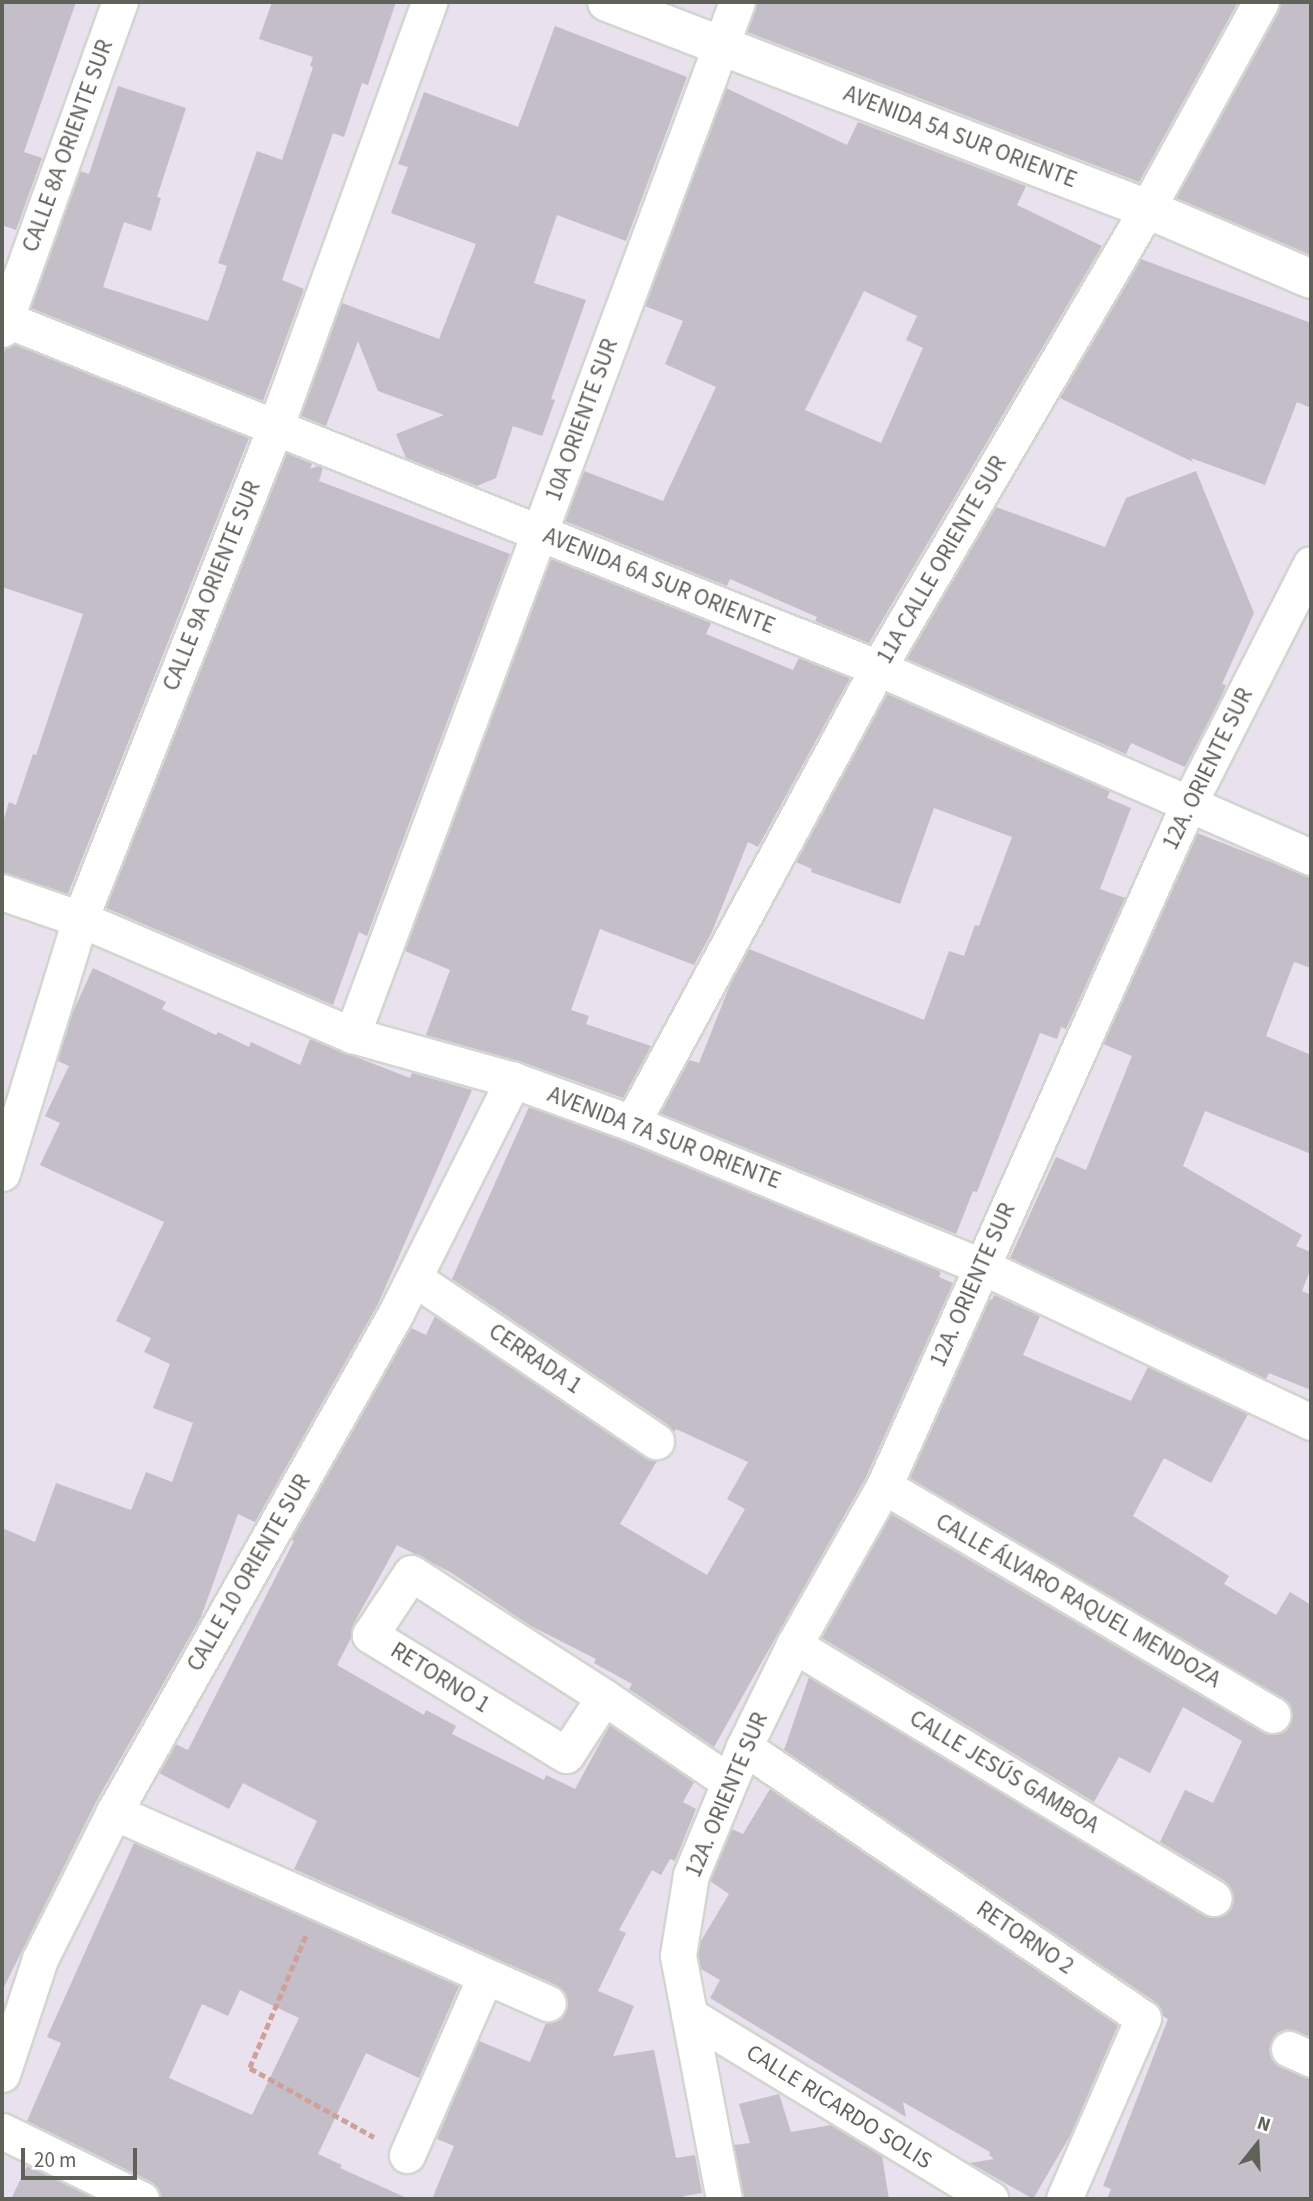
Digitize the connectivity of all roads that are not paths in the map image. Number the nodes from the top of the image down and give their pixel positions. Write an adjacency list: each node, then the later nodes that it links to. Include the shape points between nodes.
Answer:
1 (120, 2): 9 (street, CALLE 8A ORIENTE SUR)
2 (429, 2): 10 (street, CALLE 9A ORIENTE SUR)
3 (607, 2): 6 (street, AVENIDA 5A SUR ORIENTE)
4 (737, 2): 6 (street, 10A ORIENTE SUR)
5 (1261, 2): 7 (street, 11A CALLE ORIENTE SUR)
6 (721, 45): 7 (street, AVENIDA 5A SUR ORIENTE); 11 (street, 10A ORIENTE SUR)
7 (1147, 209): 8 (street, AVENIDA 5A SUR ORIENTE); 13 (street, 11A CALLE ORIENTE SUR)
8 (1311, 279)
9 (3, 322): 10 (street, AVENIDA 6A SUR ORIENTE)
10 (275, 428): 11 (street, AVENIDA 6A SUR ORIENTE); 17 (street, CALLE 9A ORIENTE SUR)
11 (539, 534): 13 (street, AVENIDA 6A SUR ORIENTE); 18 (street, 10A ORIENTE SUR)
12 (1311, 564): 14 (street, 12A. ORIENTE SUR)
13 (878, 668): 14 (street, AVENIDA 6A SUR ORIENTE); 20 (street, 11A CALLE ORIENTE SUR)
14 (1189, 803): 15 (street, AVENIDA 6A SUR ORIENTE); 22 (street, 12A. ORIENTE SUR)
15 (1311, 857)
16 (2, 892): 17 (street, AVENIDA 7A SUR ORIENTE)
17 (80, 919): 18 (street, AVENIDA 7A SUR ORIENTE); 21 (street, CALLE 9A ORIENTE SUR)
18 (352, 1035): 19 (street, AVENIDA 7A SUR ORIENTE)
19 (513, 1080): 20 (street, AVENIDA 7A SUR ORIENTE); 23 (street, CALLE 10 ORIENTE SUR)
20 (632, 1123): 22 (street, AVENIDA 7A SUR ORIENTE)
21 (2, 1173)
22 (981, 1266): 24 (street, AVENIDA 7A SUR ORIENTE); 26 (street, 12A. ORIENTE SUR)
23 (414, 1278): 25 (street, CERRADA 1); 32 (street, CALLE 10 ORIENTE SUR)
24 (1311, 1422)
25 (656, 1441)
26 (884, 1486): 27 (street, 12A. ORIENTE SUR); 29 (street, CALLE ÁLVARO RAQUEL MENDOZA)
27 (794, 1645): 30 (street, 12A. ORIENTE SUR); 33 (street, CALLE JESÚS GAMBOA)
28 (604, 1697): 28 (street, RETORNO 1, via 411,1573 370,1635 566,1755); 31 (street, RETORNO 1)
29 (1272, 1715)
30 (744, 1747): 31 (street, 12A. ORIENTE SUR); 44 (street, RETORNO 2, via 1143,2018)
31 (727, 1781): 36 (street, 12A. ORIENTE SUR, via 691,1875 678,1955)
32 (114, 1812): 34 (street); 37 (street, CALLE 10 ORIENTE SUR, via 40,1959)
33 (1214, 1898)
34 (485, 1977): 35 (street); 39 (street)
35 (548, 2003)
36 (689, 2015): 40 (street, CALLE RICARDO SOLIS); 42 (street, 12A. ORIENTE SUR)
37 (2, 2074)
38 (2, 2131): 41 (street)
39 (407, 2155)
40 (954, 2188): 43 (street, CALLE RICARDO SOLIS)
41 (141, 2199)
42 (724, 2199)
43 (989, 2199)
44 (1064, 2199)

